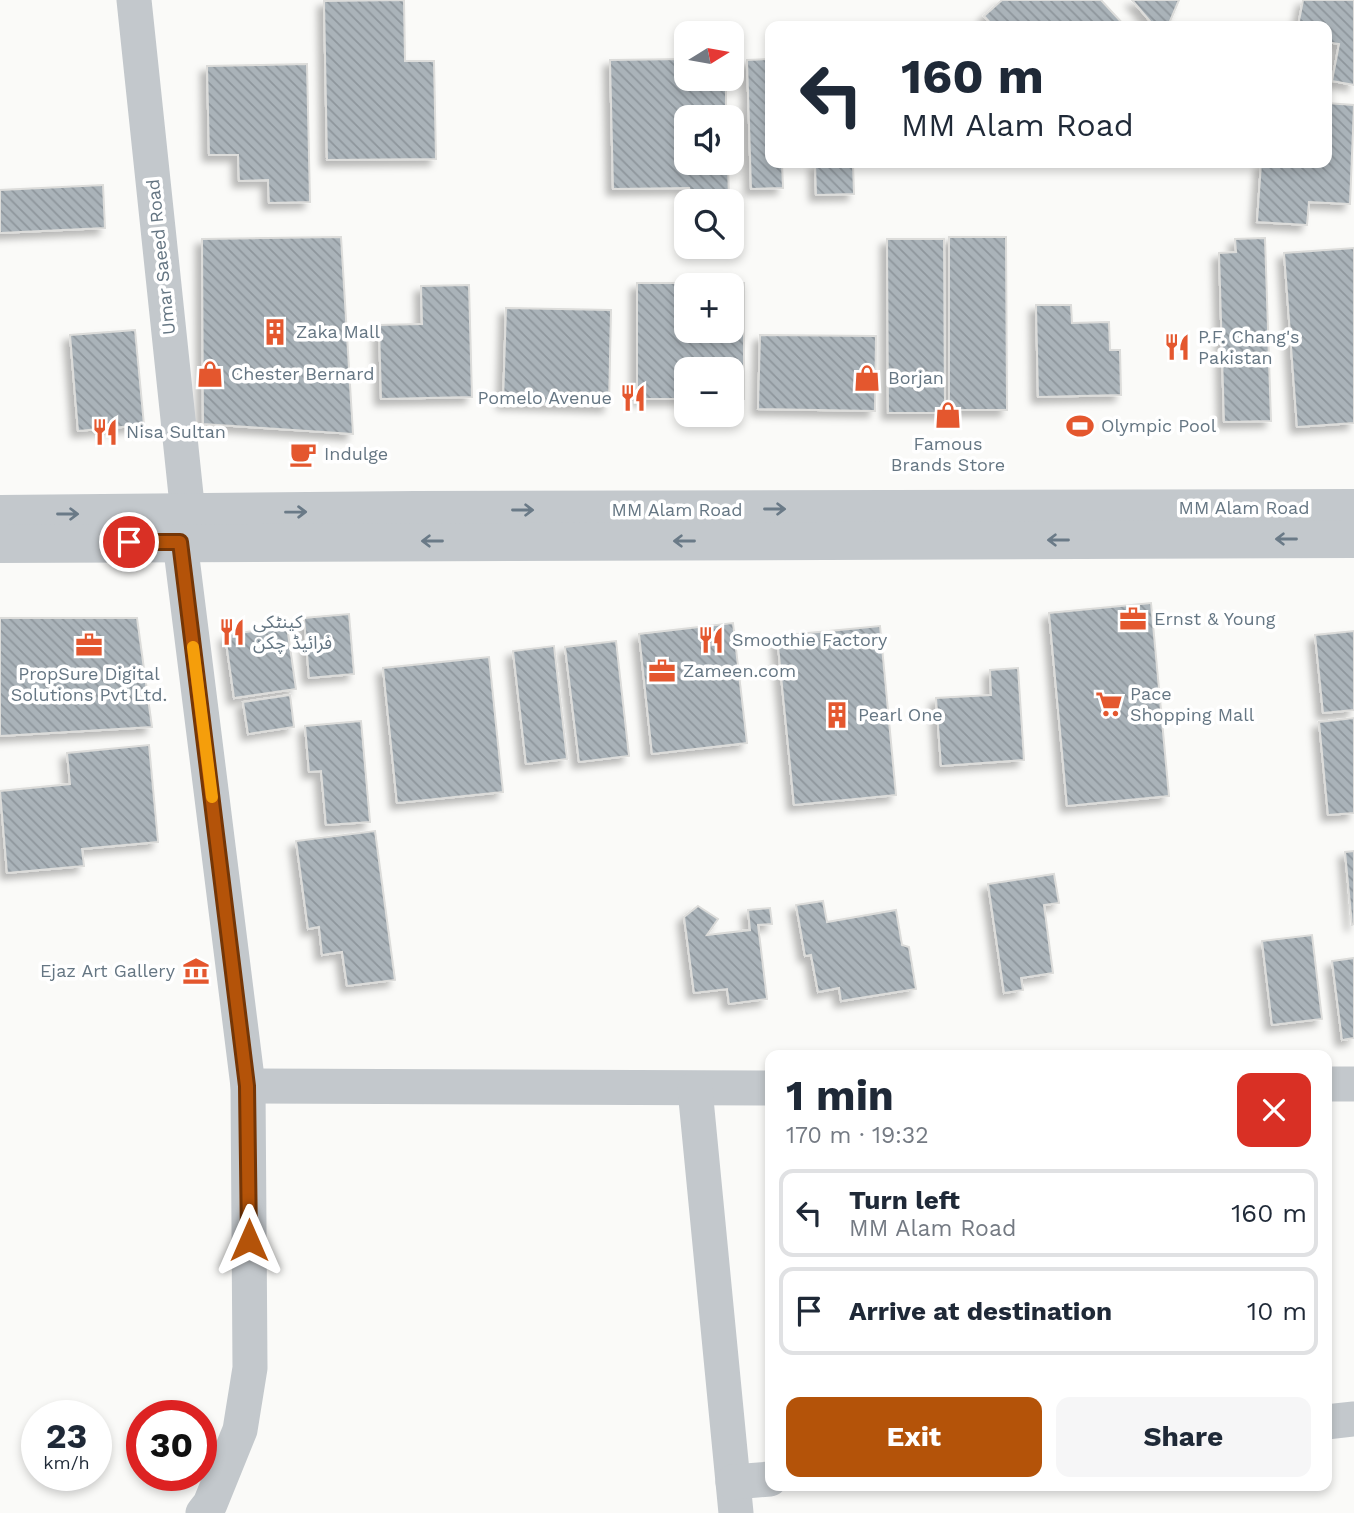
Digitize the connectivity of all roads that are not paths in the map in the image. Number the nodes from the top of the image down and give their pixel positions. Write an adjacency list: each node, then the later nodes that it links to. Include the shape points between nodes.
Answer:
1 (134, 0): 4 (street, Umar Saeed Road)
2 (1354, 508): 4 (street, MM Alam Road, one-way to 2, via 429,510)
3 (0, 514): 4 (street, MM Alam Road, one-way to 4)
4 (184, 528): 5 (street, MM Alam Road, one-way to 4); 6 (street, MM Alam Road); 9 (street, Umar Saeed Road)
5 (1354, 539)
6 (0, 544)
7 (1332, 1084): 8 (street)
8 (1354, 1084)
9 (247, 1086): 10 (street); 16 (street, Umar Saeed Road, via 250,1368 240,1430)
10 (695, 1088): 11 (street); 15 (street)
11 (765, 1088)
12 (1354, 1419): 13 (street)
13 (1332, 1421)
14 (765, 1482): 15 (street)
15 (734, 1498)
16 (203, 1513)

